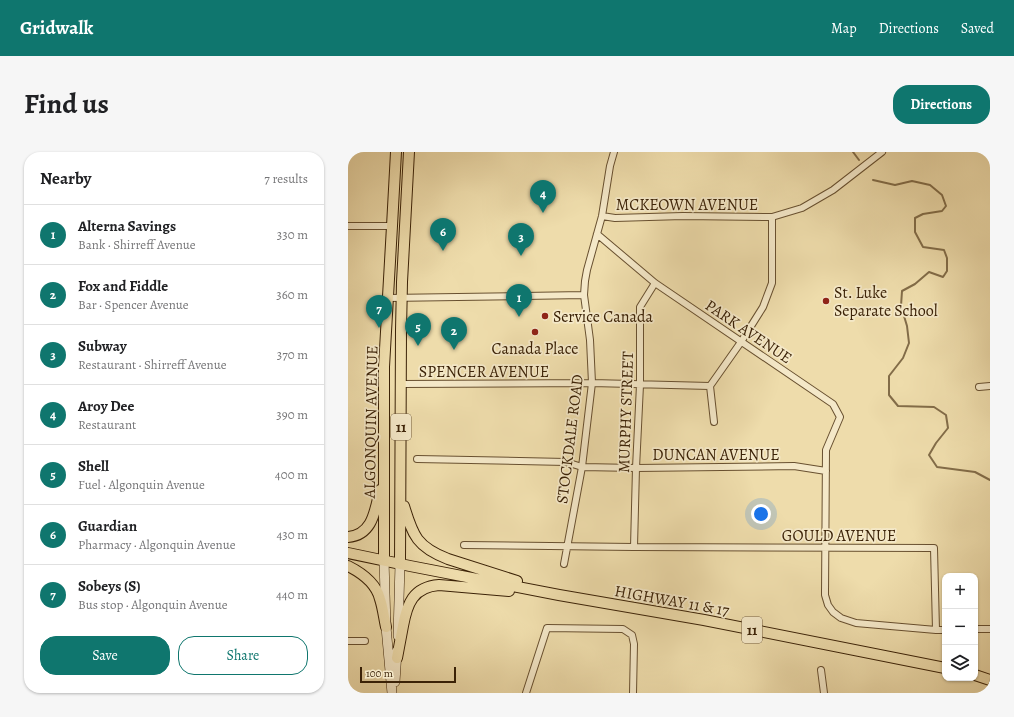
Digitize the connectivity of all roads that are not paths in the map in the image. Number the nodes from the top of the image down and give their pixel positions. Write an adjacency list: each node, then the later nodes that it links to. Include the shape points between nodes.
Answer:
1 (396, 152): 8 (highway, ALGONQUIN AVENUE / 11)
2 (410, 152): 13 (highway, ALGONQUIN AVENUE / 11)
3 (614, 152): 5 (street, STOCKDALE ROAD)
4 (882, 152): 6 (street, MCKEOWN AVENUE, via 833,190 802,208)
5 (602, 216): 6 (street, MCKEOWN AVENUE); 9 (street, STOCKDALE ROAD)
6 (772, 217): 14 (street, via 772,283 763,307)
7 (348, 226): 8 (street)
8 (392, 226): 12 (highway, ALGONQUIN AVENUE / 11)
9 (596, 234): 10 (street, PARK AVENUE); 11 (street, STOCKDALE ROAD)
10 (655, 283): 14 (street, PARK AVENUE); 17 (street, MURPHY STREET, via 640,308)
11 (584, 295): 13 (street); 15 (street, STOCKDALE ROAD)
12 (388, 298): 13 (street); 26 (highway, ALGONQUIN AVENUE / 11, via 384,367)
13 (402, 298): 16 (highway, ALGONQUIN AVENUE / 11)
14 (741, 342): 18 (street); 25 (street, PARK AVENUE, via 833,404 840,418 826,450)
15 (592, 383): 16 (street, SPENCER AVENUE); 17 (street, SPENCER AVENUE); 23 (street, STOCKDALE ROAD)
16 (401, 384): 27 (highway, ALGONQUIN AVENUE / 11)
17 (640, 385): 18 (street, SPENCER AVENUE); 24 (street, MURPHY STREET)
18 (710, 386): 21 (street)
19 (990, 386): 20 (street)
20 (979, 387)
21 (714, 422)
22 (417, 458): 23 (street, DUNCAN AVENUE, via 566,462)
23 (582, 467): 24 (street, DUNCAN AVENUE); 30 (street, STOCKDALE ROAD)
24 (636, 468): 25 (street, DUNCAN AVENUE, via 794,466); 31 (street, MURPHY STREET)
25 (826, 470): 32 (street)
26 (384, 475): 28 (highway, via 372,520 358,536); 35 (highway, ALGONQUIN AVENUE / 11)
27 (400, 495): 36 (highway, ALGONQUIN AVENUE / 11); 39 (highway, via 413,532 424,547 448,559)
28 (348, 537)
29 (464, 544): 30 (street, GOULD AVENUE)
30 (567, 546): 31 (street, GOULD AVENUE); 37 (street, STOCKDALE ROAD)
31 (634, 547): 32 (street, GOULD AVENUE)
32 (825, 547): 43 (street, via 825,595 828,605 841,618 856,623); 43 (street, GOULD AVENUE, via 934,548)
33 (348, 548): 35 (highway)
34 (348, 553): 35 (highway)
35 (384, 558): 36 (highway, HIGHWAY 11 & 17 / 11); 40 (main road, ALGONQUIN AVENUE)
36 (400, 561): 39 (highway, HIGHWAY 11 & 17 / 11); 47 (main road, ALGONQUIN AVENUE)
37 (564, 564)
38 (348, 566): 40 (highway, via 362,574 374,586 380,598)
39 (559, 595): 47 (highway, via 439,585 426,587 416,593 409,604); 48 (highway, HIGHWAY 11 & 17 / 11, via 704,620)
40 (386, 627): 54 (main road, ALGONQUIN AVENUE)
41 (978, 629): 42 (street)
42 (990, 629)
43 (936, 630): 44 (street)
44 (942, 630)
45 (348, 641): 46 (street)
46 (365, 641)
47 (397, 658): 54 (main road, ALGONQUIN AVENUE)
48 (942, 667)
49 (821, 670): 57 (street)
50 (990, 673): 51 (highway)
51 (978, 674)
52 (978, 675): 53 (highway)
53 (990, 680)
54 (393, 693)
55 (526, 693): 56 (street, via 547,628 623,629 632,635)
56 (633, 693)
57 (824, 693)

